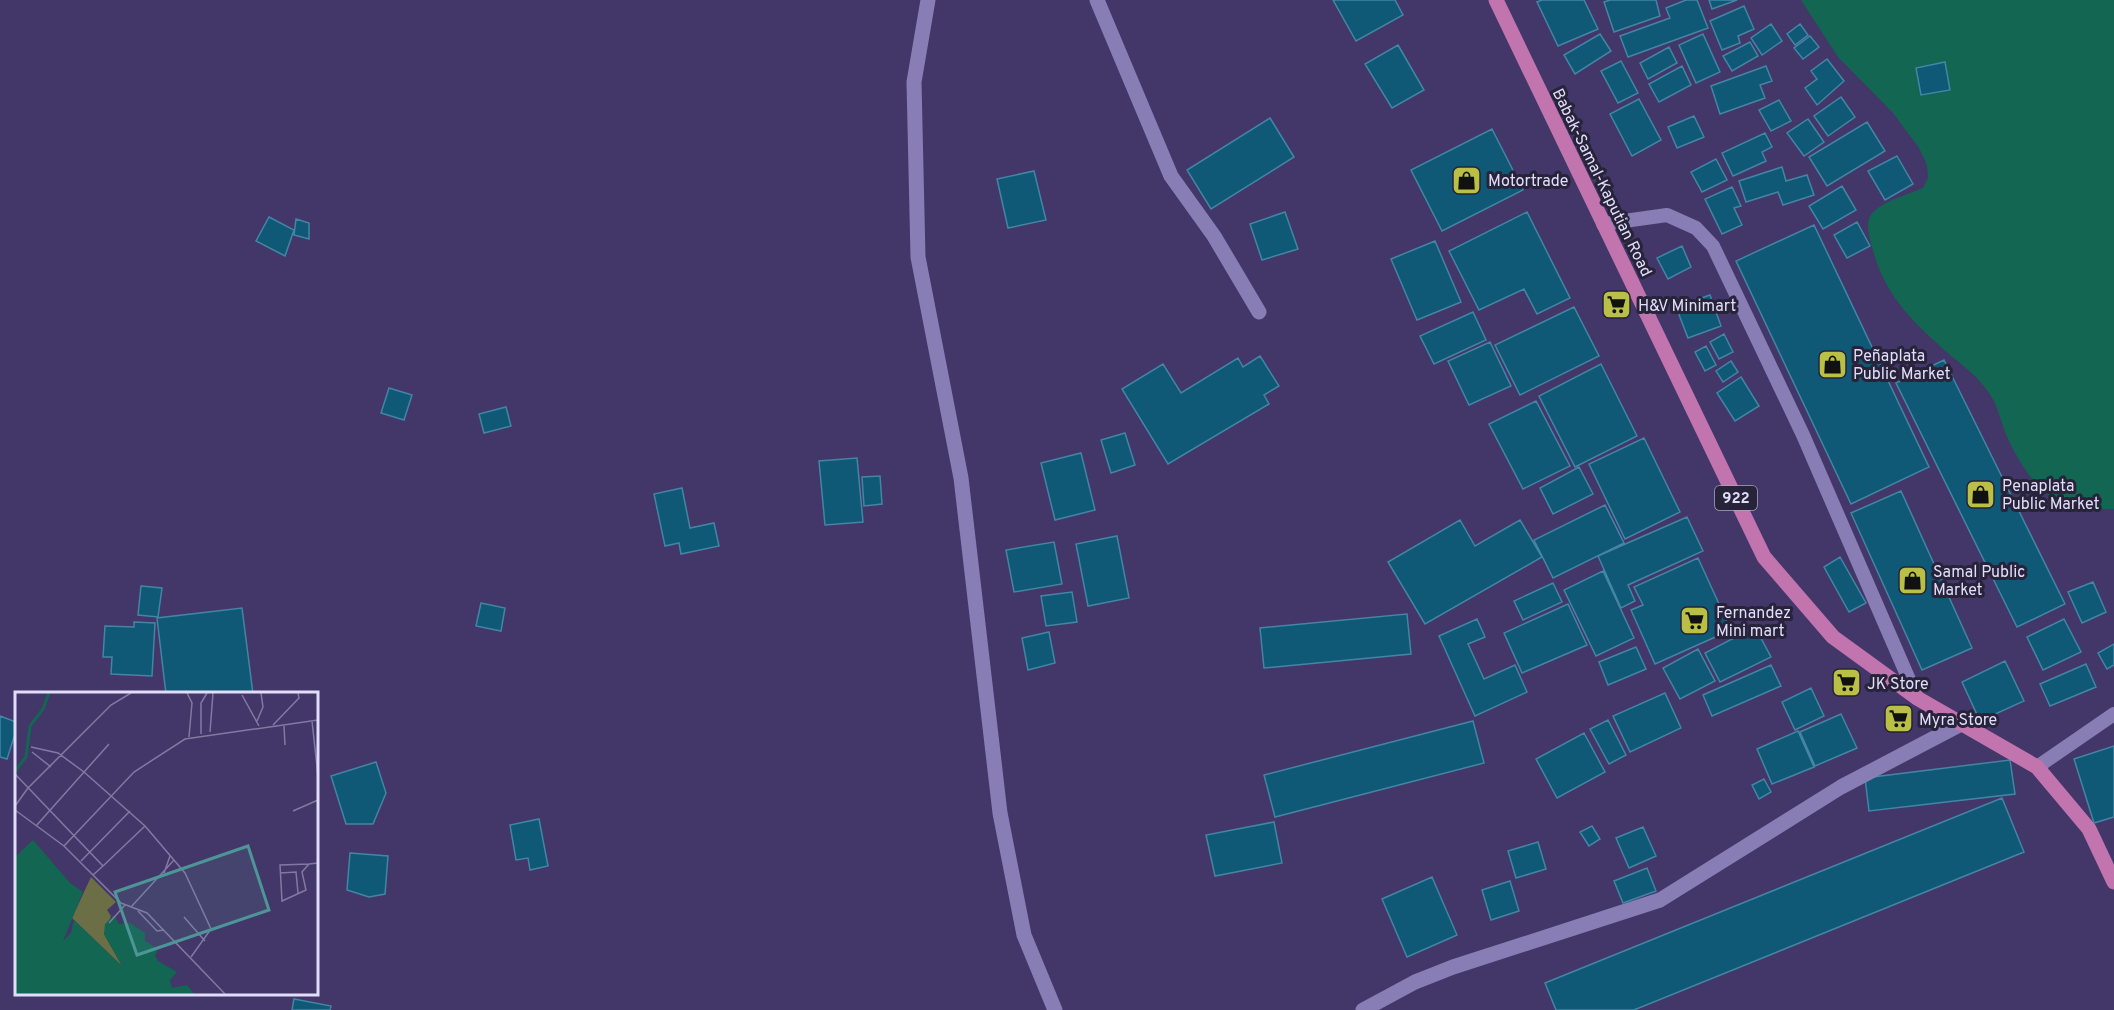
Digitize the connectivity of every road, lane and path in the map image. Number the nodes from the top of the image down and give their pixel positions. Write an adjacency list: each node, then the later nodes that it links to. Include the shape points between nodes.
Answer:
1 (928, 0): 11 (street, via 914,82 918,257 961,478 1000,813 1024,935)
2 (1097, 0): 5 (street, via 1171,176 1214,236)
3 (1496, 0): 4 (main road, Babak-Samal-Kaputian Road / 922)
4 (1603, 224): 6 (main road, Babak-Samal-Kaputian Road / 922, via 1764,557 1833,637); 6 (lane, via 1666,215 1696,228 1713,246 1803,435)
5 (1259, 312)
6 (1917, 698): 8 (main road, Babak-Samal-Kaputian Road / 922)
7 (2114, 714): 9 (lane)
8 (1961, 724): 9 (main road, Babak-Samal-Kaputian Road / 922); 12 (street, via 1841,787 1660,900 1453,967)
9 (2037, 767): 10 (main road, Babak-Samal-Kaputian Road / 922, via 2088,829)
10 (2114, 882)
11 (1054, 1010)
12 (1363, 1010)

